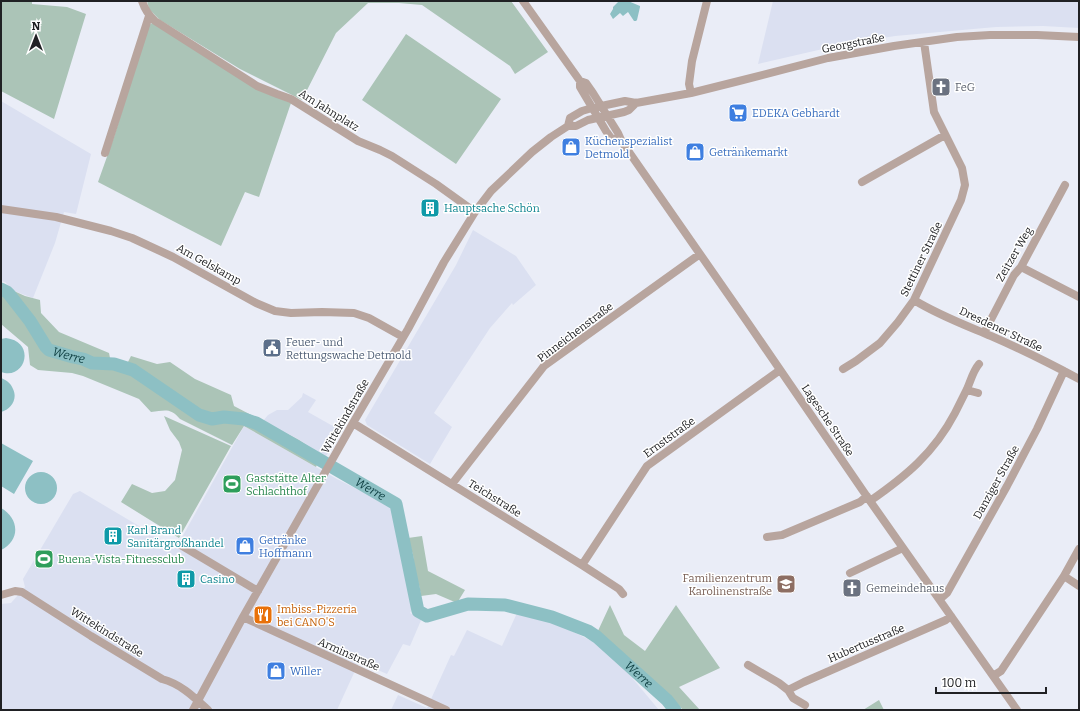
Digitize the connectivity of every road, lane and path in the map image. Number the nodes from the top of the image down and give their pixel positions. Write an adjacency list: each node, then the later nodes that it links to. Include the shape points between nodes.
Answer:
1 (142, 1): 4 (street)
2 (523, 1): 7 (street, Lagesche Straße)
3 (707, 1): 8 (street, via 692,61 689,84)
4 (148, 16): 17 (street); 21 (street, Am Jahnplatz, via 257,86 291,99 358,141 392,156)
5 (1079, 37): 6 (street, Georgstraße, via 1037,34 990,35)
6 (924, 42): 8 (street, Georgstraße, via 828,58); 15 (street, Stettiner Straße, via 934,112)
7 (580, 81): 10 (street, Lagesche Straße, via 586,83); 11 (street, Lagesche Straße, via 580,87)
8 (691, 92): 9 (street, Georgstraße)
9 (636, 103): 10 (street, Georgstraße); 12 (street, Georgstraße, via 628,110)
10 (602, 106): 11 (street, Georgstraße); 12 (street, Lagesche Straße)
11 (592, 108): 13 (street, Lagesche Straße); 14 (street, Wittekindstraße, via 570,118)
12 (608, 116): 13 (street, Wittekindstraße); 16 (street, Lagesche Straße)
13 (597, 117): 14 (street, Wittekindstraße, via 576,126); 16 (street, Lagesche Straße, via 610,138)
14 (568, 126): 21 (street, Wittekindstraße, via 532,152 491,191)
15 (945, 135): 18 (street); 25 (street, Stettiner Straße, via 962,168 965,185 961,200)
16 (622, 142): 22 (street, Lagesche Straße)
17 (105, 153)
18 (862, 182)
19 (1065, 185): 23 (street, Zeitzer Weg)
20 (1, 209): 27 (street, Am Gelskamp, via 56,217 111,230 173,257 275,311 354,313 369,318)
21 (475, 212): 27 (street, Wittekindstraße)
22 (700, 254): 30 (street, Lagesche Straße); 36 (street, Pinneichenstraße, via 544,366)
23 (1021, 267): 24 (street); 26 (street, Zeitzer Weg, via 1014,275)
24 (1079, 297)
25 (914, 300): 26 (street, Dresdener Straße); 29 (street, Stettiner Straße, via 880,343)
26 (984, 333): 31 (street, Dresdener Straße)
27 (403, 337): 35 (street, Wittekindstraße)
28 (979, 364): 33 (street)
29 (843, 369)
30 (780, 370): 37 (street, Lagesche Straße); 42 (street, Ernststraße, via 647,466)
31 (1064, 371): 32 (street, Dresdener Straße); 49 (street, Danziger Straße, via 1007,486 947,593)
32 (1079, 378)
33 (966, 390): 34 (street); 37 (street, via 954,415 930,452 891,486)
34 (978, 393)
35 (353, 423): 36 (street, Teichstraße); 46 (street, Wittekindstraße)
36 (452, 484): 42 (street, Teichstraße)
37 (869, 498): 38 (street, via 782,535); 40 (street, Lagesche Straße)
38 (766, 537)
39 (179, 544): 46 (street)
40 (903, 548): 43 (street); 49 (street, Lagesche Straße)
41 (1079, 549): 44 (street)
42 (582, 565): 47 (street, Teichstraße)
43 (850, 573)
44 (1064, 576): 45 (street); 53 (street, via 1001,671)
45 (1079, 586)
46 (258, 591): 51 (street, Wittekindstraße)
47 (623, 594)
48 (1, 595): 55 (street, Wittekindstraße, via 22,592 162,679 184,689)
49 (940, 599): 50 (street, Lagesche Straße)
50 (951, 616): 53 (street, Lagesche Straße); 54 (street, Hubertusstraße)
51 (242, 617): 55 (street, Wittekindstraße); 59 (street, Arminstraße)
52 (748, 665): 54 (street)
53 (993, 676): 60 (street, Lagesche Straße)
54 (788, 690): 56 (street, via 793,698)
55 (198, 701): 57 (street, Wittekindstraße); 58 (street)
56 (805, 706)
57 (193, 710)
58 (208, 710)
59 (446, 710)
60 (1017, 710)

